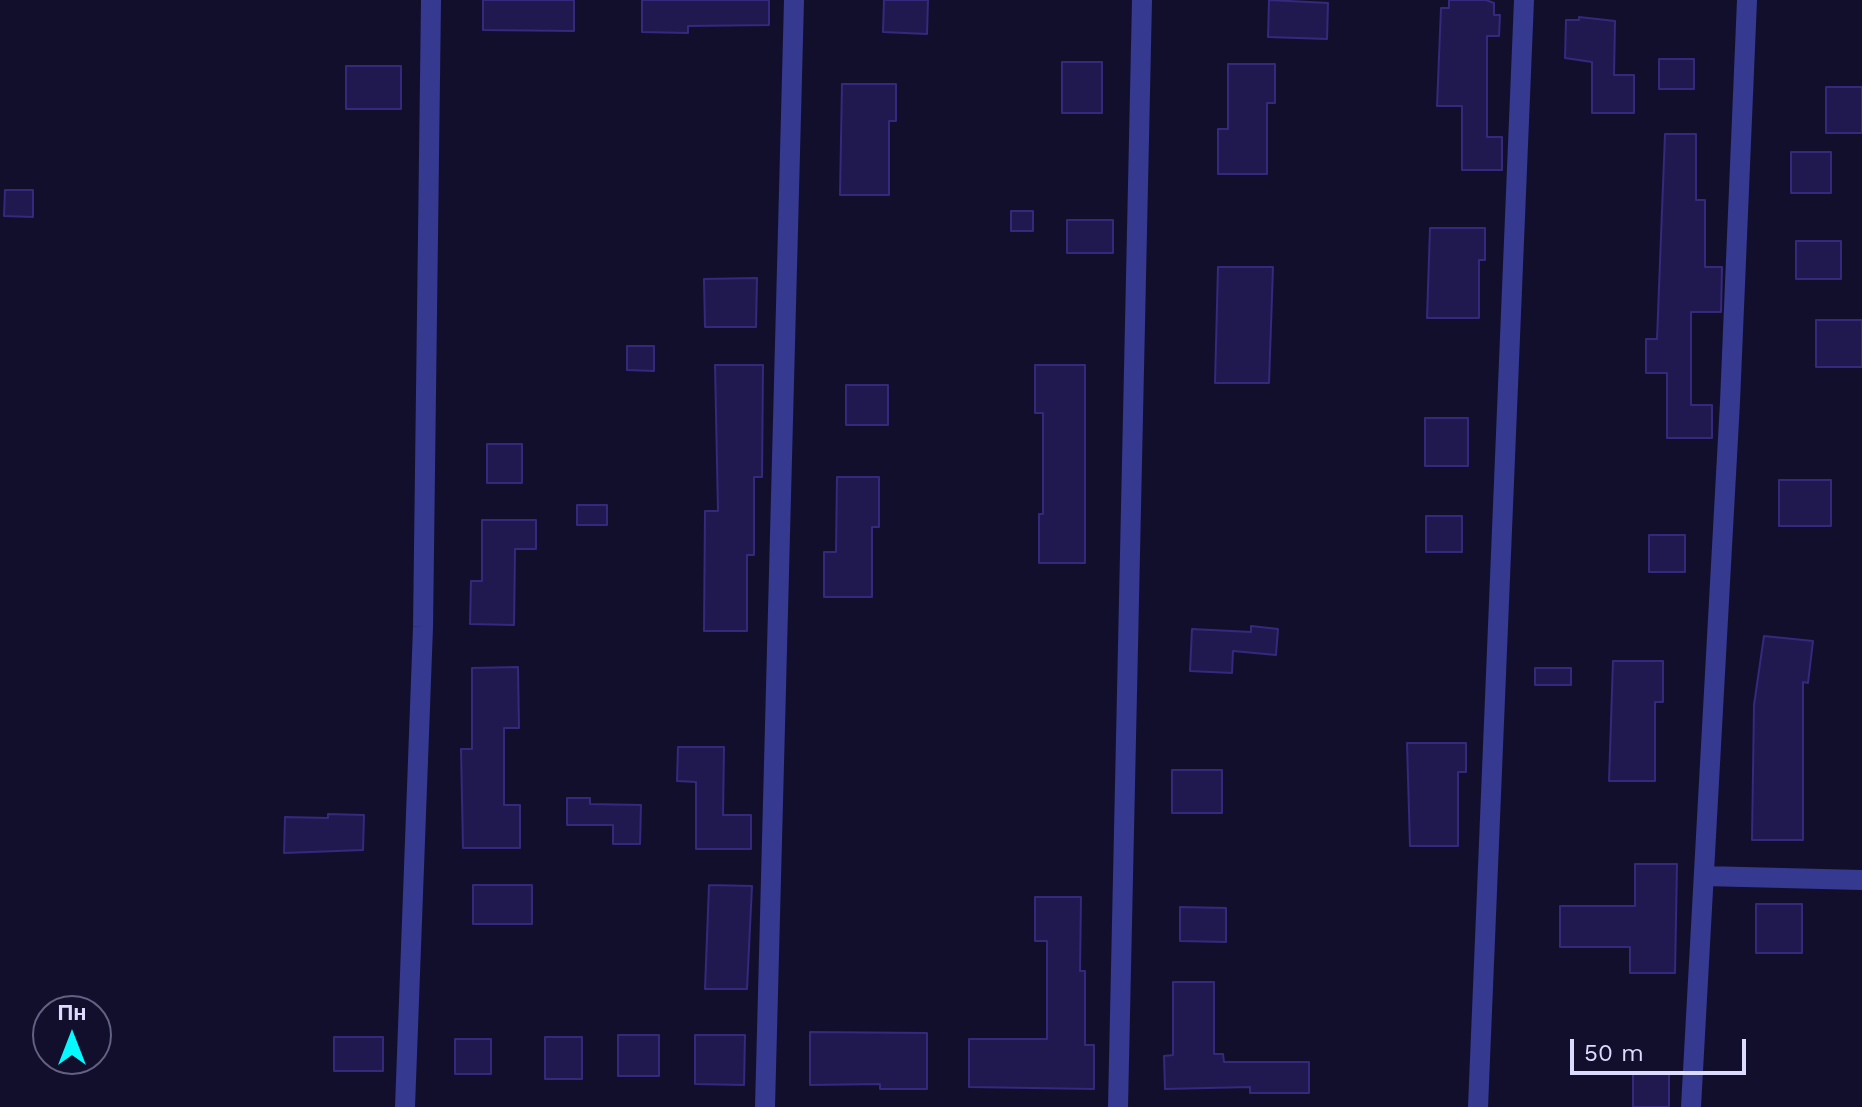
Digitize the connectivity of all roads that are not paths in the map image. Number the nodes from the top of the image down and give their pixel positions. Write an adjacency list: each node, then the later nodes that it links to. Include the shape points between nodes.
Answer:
1 (431, 0): 8 (street, via 423,627)
2 (794, 0): 9 (street)
3 (1142, 0): 10 (street)
4 (1524, 0): 11 (street)
5 (1747, 0): 6 (street)
6 (1704, 876): 7 (street); 12 (street)
7 (1862, 880)
8 (405, 1107)
9 (765, 1107)
10 (1118, 1107)
11 (1478, 1107)
12 (1691, 1107)

